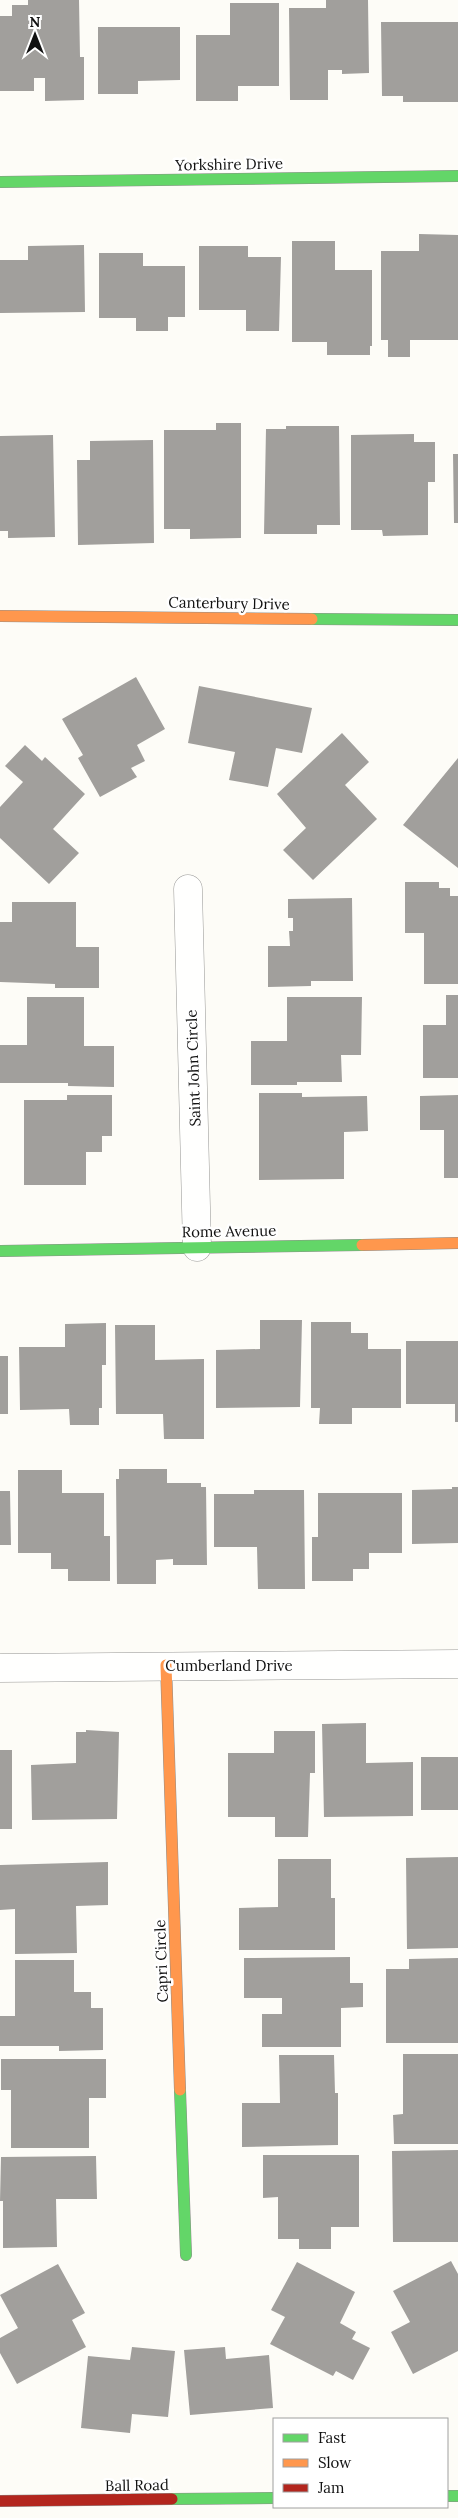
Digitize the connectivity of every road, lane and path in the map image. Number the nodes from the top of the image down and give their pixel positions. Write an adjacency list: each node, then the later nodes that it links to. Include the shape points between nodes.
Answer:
1 (458, 176): 2 (street, Yorkshire Drive)
2 (0, 182)
3 (0, 616): 4 (street, Canterbury Drive)
4 (458, 620)
5 (188, 889): 7 (street, Saint John Circle)
6 (458, 1243): 7 (street, Rome Avenue)
7 (198, 1246): 8 (street, Rome Avenue)
8 (0, 1251)
9 (458, 1664): 10 (street, Cumberland Drive)
10 (166, 1665): 11 (street, Cumberland Drive); 12 (street, Capri Circle)
11 (0, 1668)
12 (186, 2255)
13 (273, 2498): 14 (street, Ball Road)
14 (0, 2502)

